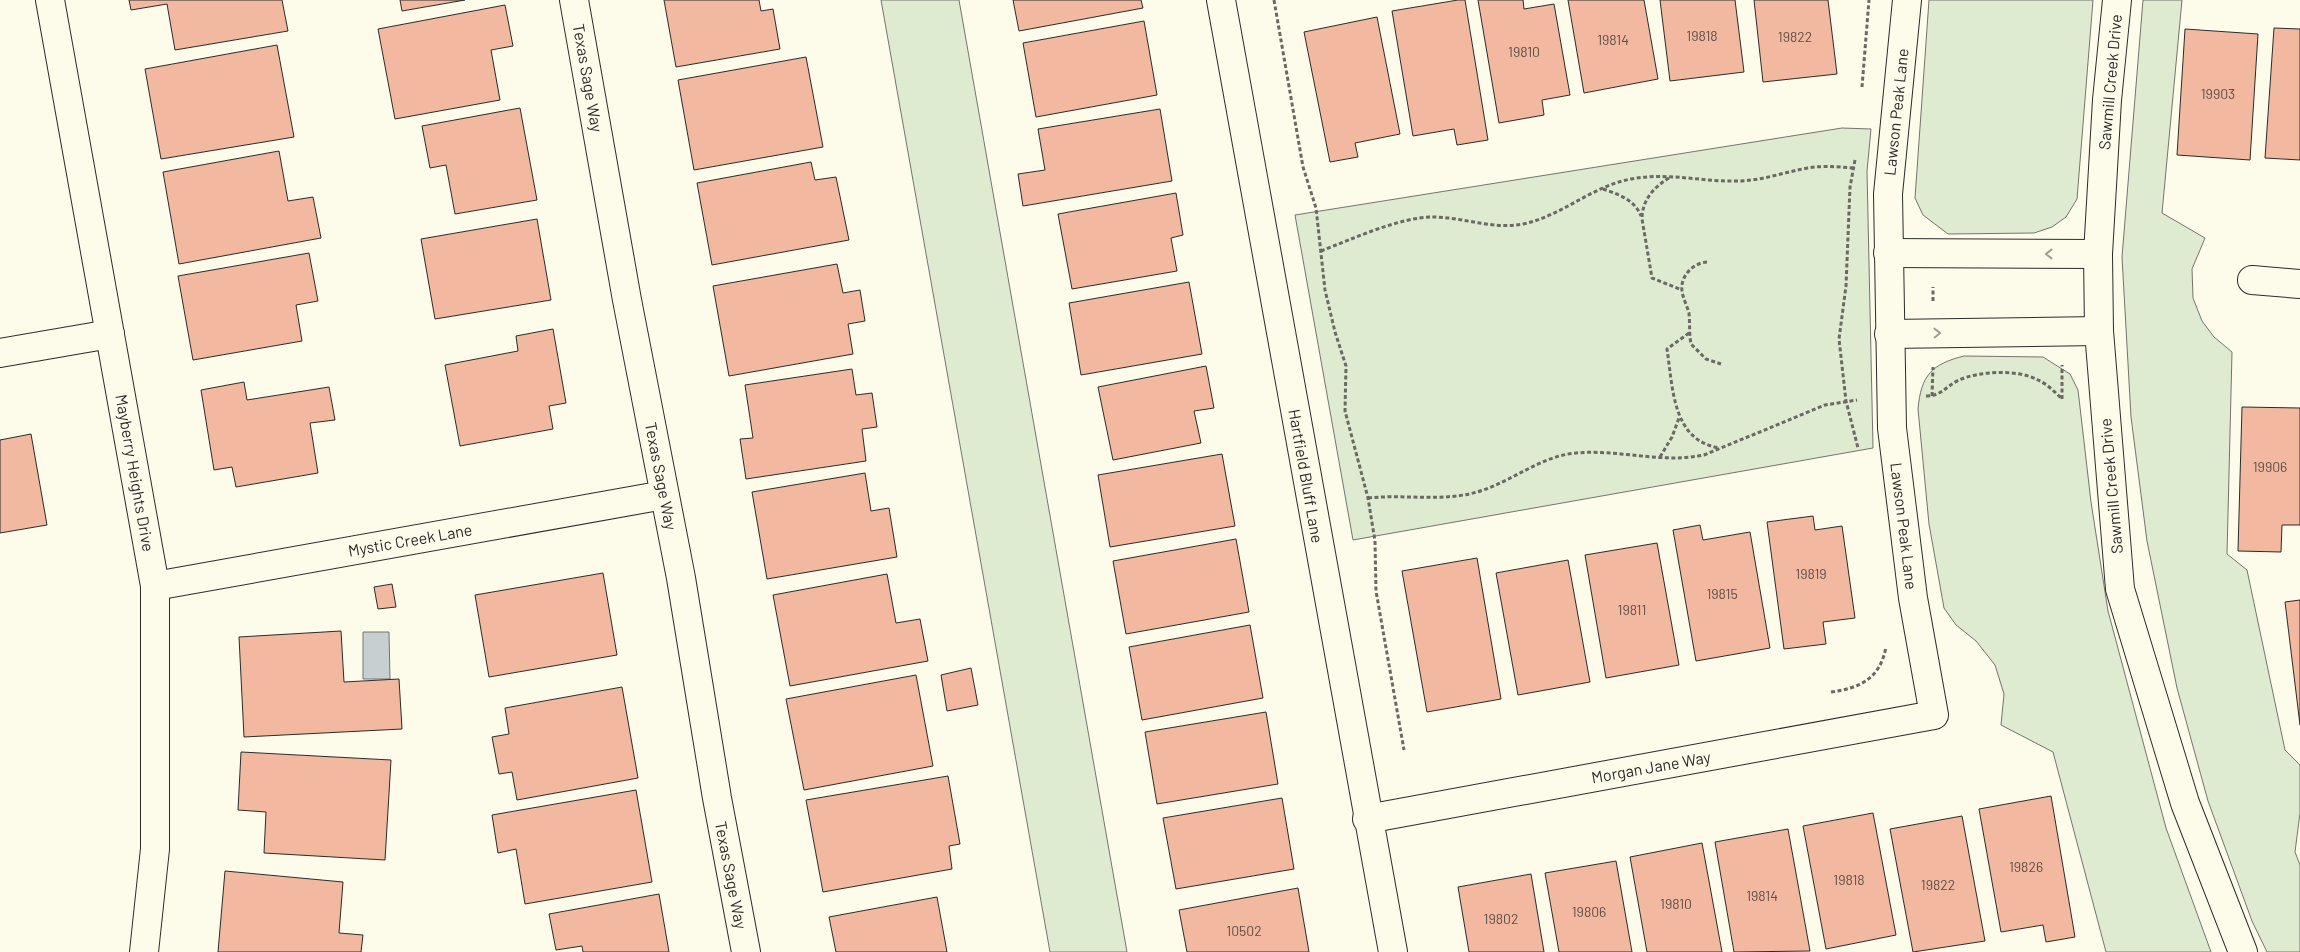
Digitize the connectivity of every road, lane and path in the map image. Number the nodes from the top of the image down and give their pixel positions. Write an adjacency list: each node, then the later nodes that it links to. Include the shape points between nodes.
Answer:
1 (50, 0): 25 (street, Mayberry Heights Drive)
2 (574, 0): 35 (street, Texas Sage Way)
3 (1221, 0): 42 (street, Hartfield Bluff Lane)
4 (1274, 0): 14 (path, via 1303,167 1316,208)
5 (1869, 0): 8 (path)
6 (1907, 0): 15 (street, Lawson Peak Lane, via 1888,194)
7 (2117, 0): 17 (street, Sawmill Creek Drive, via 2107,100)
8 (1861, 92)
9 (1856, 154): 10 (path)
10 (1853, 168): 11 (path, via 1815,167 1736,182); 30 (path, via 1846,286 1839,339)
11 (1670, 177): 12 (path, via 1631,179); 13 (path, via 1648,196)
12 (1603, 189): 13 (path, via 1632,203 1639,209); 14 (path, via 1553,214 1523,224 1492,225 1430,217 1375,230)
13 (1642, 219): 21 (path, via 1652,278)
14 (1321, 250): 36 (path, via 1330,315 1346,366 1345,411)
15 (1888, 253): 16 (street); 26 (street, Lawson Peak Lane)
16 (1933, 253): 17 (street, one-way to 16); 27 (path)
17 (2098, 254): 23 (street, Sawmill Creek Drive)
18 (1707, 262): 21 (path, via 1690,269 1684,277)
19 (2252, 280): 20 (street)
20 (2300, 284)
21 (1682, 290): 24 (path, via 1688,307)
22 (2061, 331): 23 (street); 27 (street, one-way to 22); 27 (path, via 2062,399 2037,379 2019,374 1966,377 1943,393 1932,396)
23 (2099, 331): 46 (street, Sawmill Creek Drive, via 2120,589 2185,803)
24 (1689, 333): 29 (path, via 1696,351); 31 (path, via 1667,349)
25 (110, 334): 28 (street); 37 (street, Mayberry Heights Drive)
26 (1888, 334): 27 (street); 40 (street, Lawson Peak Lane, via 1893,437 1914,598)
27 (1933, 334)
28 (0, 353)
29 (1721, 364)
30 (1846, 401): 32 (path, via 1825,405); 33 (path)
31 (1679, 418): 32 (path, via 1700,443); 34 (path)
32 (1721, 448): 34 (path, via 1692,458 1674,460)
33 (1859, 452)
34 (1660, 457): 36 (path, via 1610,452 1574,453 1543,462 1478,492 1444,497)
35 (664, 495): 37 (street, Mystic Creek Lane); 44 (street, Texas Sage Way)
36 (1368, 498): 41 (path, via 1375,541 1376,591)
37 (155, 586): 43 (street, Mayberry Heights Drive, via 155,849)
38 (1886, 644): 39 (path, via 1881,663 1868,680 1855,688)
39 (1831, 692)
40 (1934, 715): 42 (street, Morgan Jane Way)
41 (1404, 750)
42 (1367, 819): 45 (street, Hartfield Bluff Lane)
43 (144, 952)
44 (746, 952)
45 (1393, 952)
46 (2242, 952)

